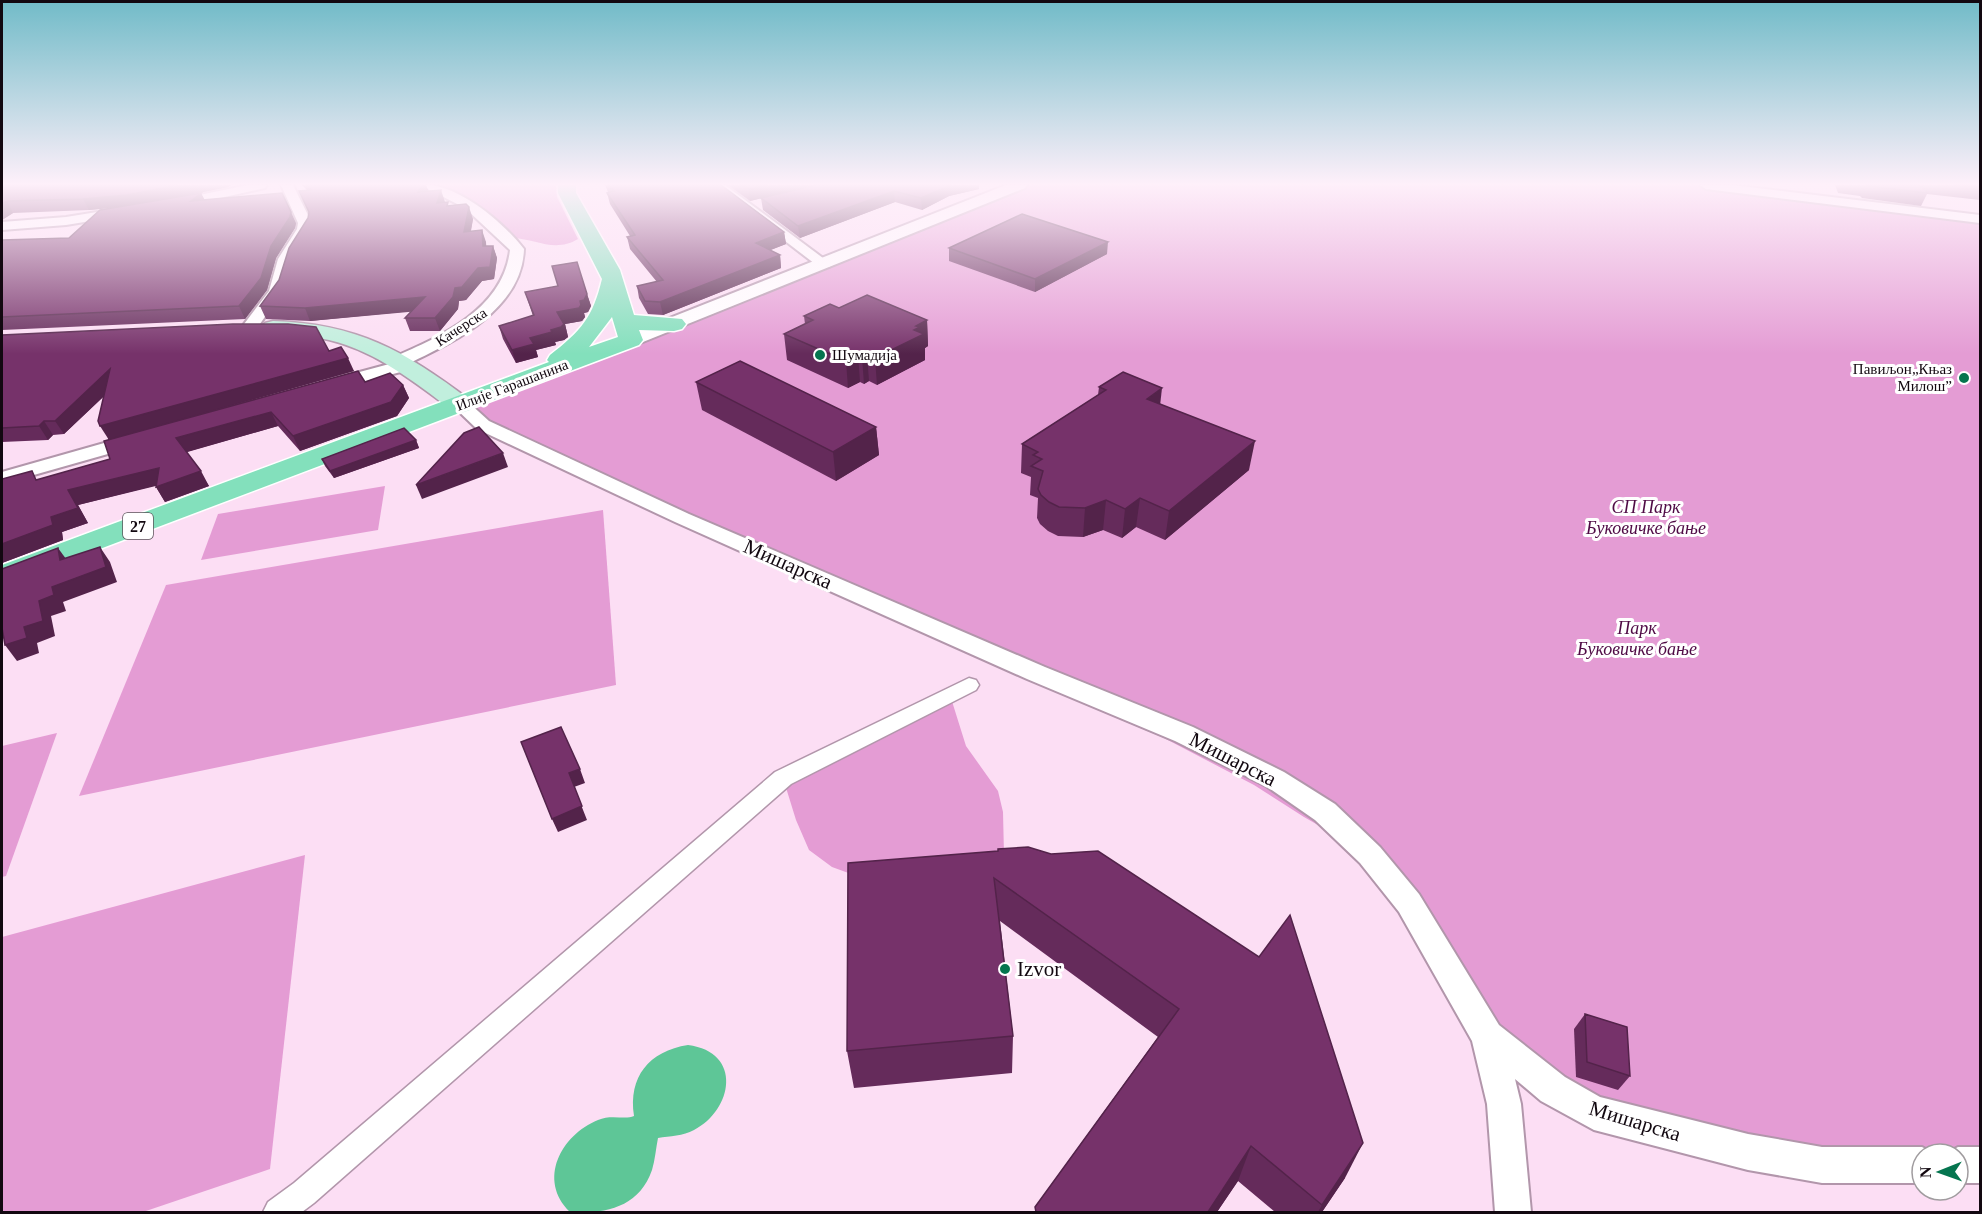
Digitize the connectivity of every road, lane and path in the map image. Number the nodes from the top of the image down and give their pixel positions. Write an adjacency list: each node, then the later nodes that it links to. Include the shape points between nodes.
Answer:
1 (296, 242): 10 (street, via 285,259 276,291)
2 (509, 242): 12 (street, Качерска, via 517,249 512,277 491,307)
3 (593, 242): 7 (main road)
4 (797, 242): 6 (street)
5 (878, 242): 6 (street)
6 (824, 264): 9 (street)
7 (613, 278): 8 (main road, 27); 11 (main road, via 621,298)
8 (600, 322): 11 (main road, via 605,334); 13 (main road, 27)
9 (674, 324): 11 (main road, via 644,324)
10 (239, 328): 12 (main road, via 306,328 341,335 371,345)
11 (624, 335): 13 (main road, Илије Гарашанина)
12 (403, 363): 14 (street); 15 (main road)
13 (538, 375): 15 (main road, Илије Гарашанина / 27)
14 (314, 391)
15 (461, 405): 18 (main road, Илије Гарашанина / 27); 20 (street, Мишарска, via 483,425 672,513 1184,734 1275,779 1325,812 1371,855 1409,903)
16 (152, 436): 17 (street)
17 (2, 478)
18 (2, 576)
19 (969, 685): 22 (street, via 783,778)
20 (1487, 1036): 21 (street, Мишарска, via 1553,1089 1594,1113 1748,1152 1822,1166); 23 (street, via 1504,1104)
21 (1910, 1166)
22 (278, 1212)
23 (1513, 1212)

